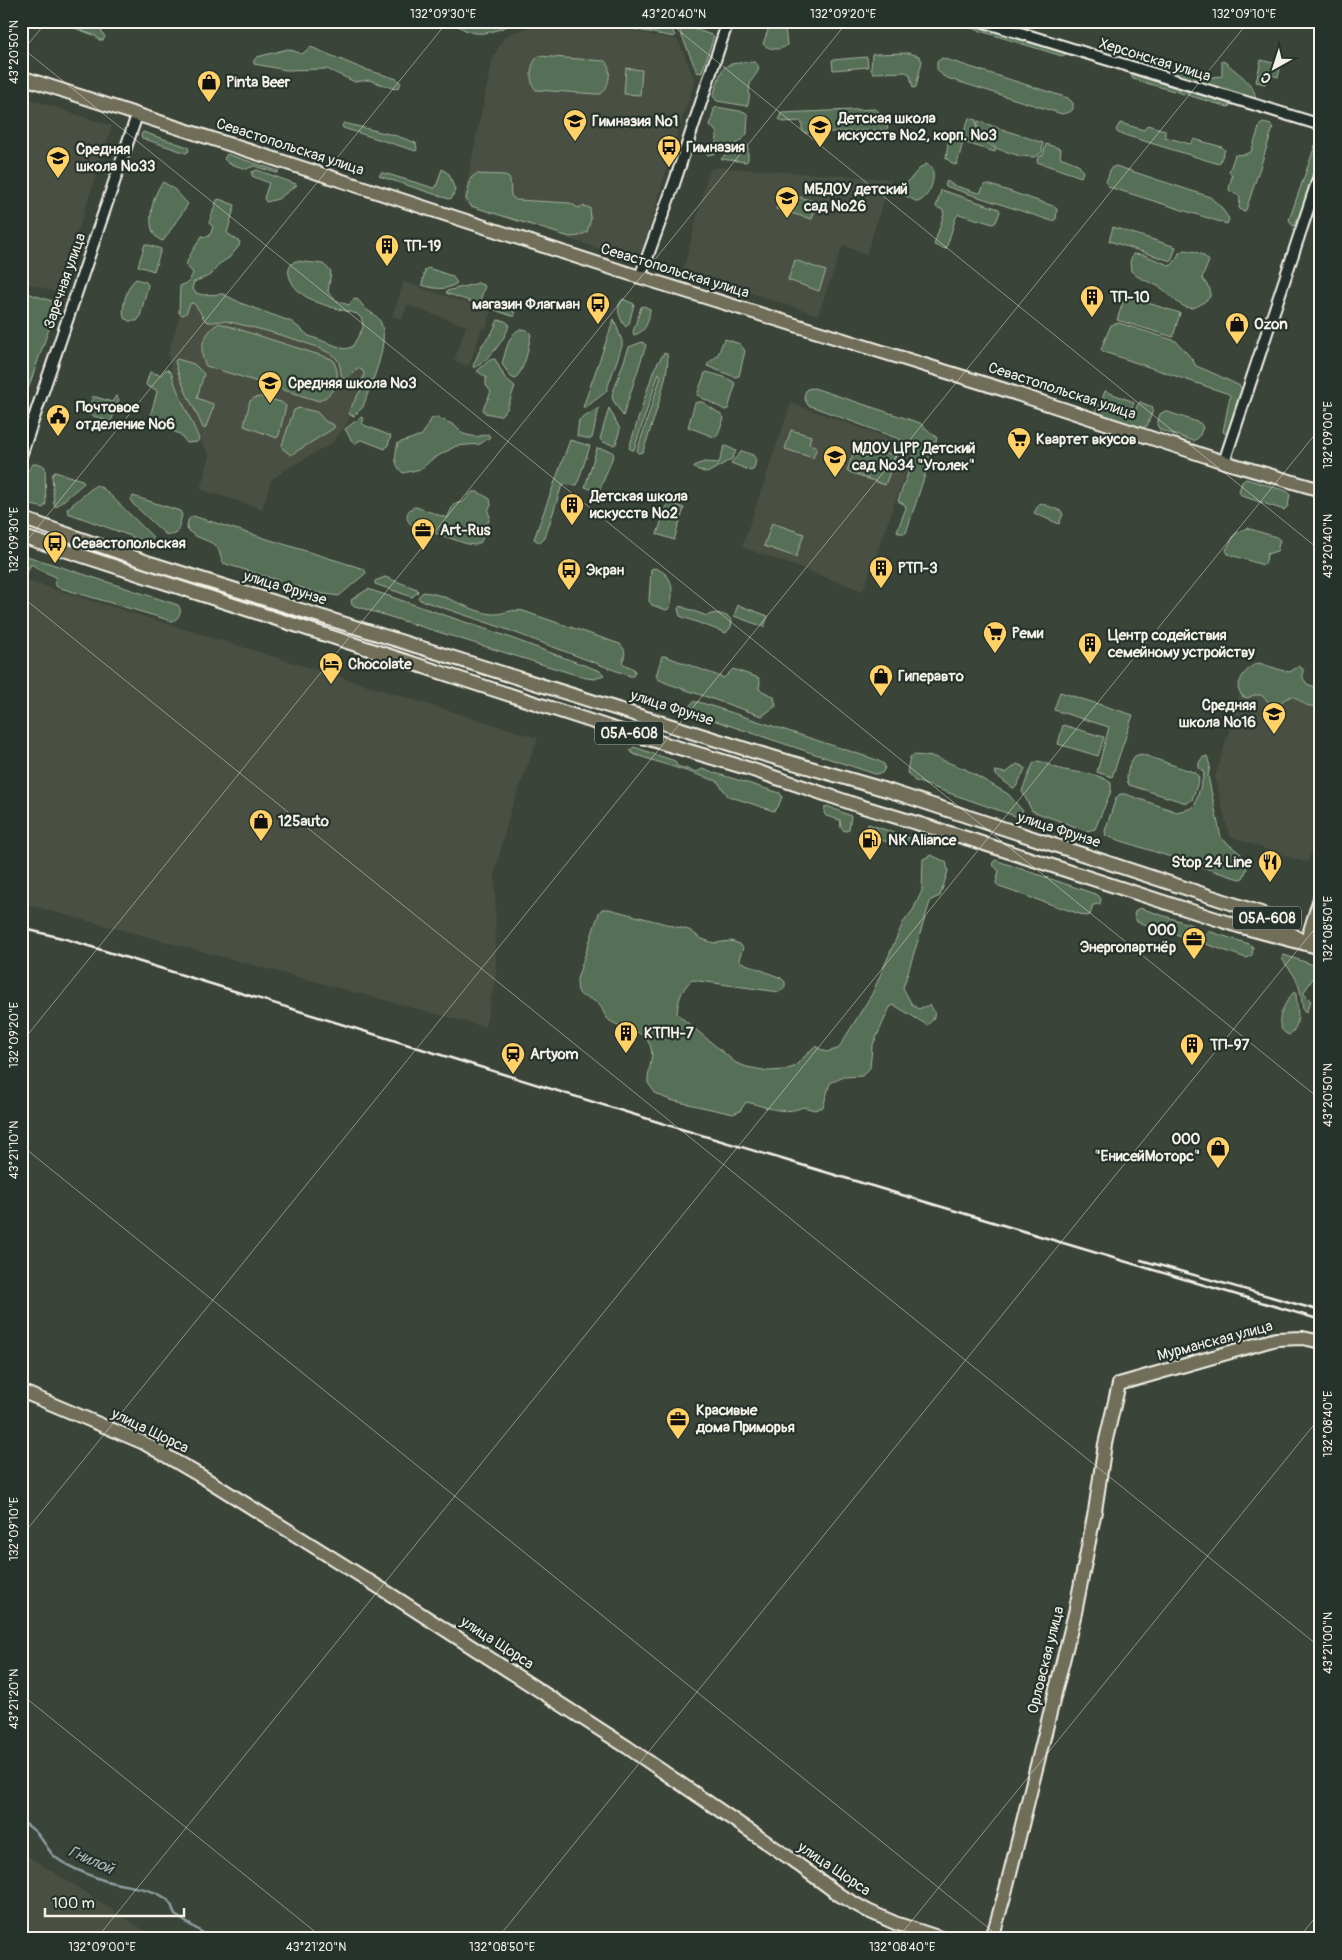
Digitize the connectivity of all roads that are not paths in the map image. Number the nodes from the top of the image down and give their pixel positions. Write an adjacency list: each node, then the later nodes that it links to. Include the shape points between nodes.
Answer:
1 (728, 21): 7 (street)
2 (981, 21): 5 (street, Херсонская улица)
3 (21, 76): 4 (main road, Севастопольская улица)
4 (137, 115): 7 (main road, Севастопольская улица); 8 (street, Заречная улица)
5 (1321, 125)
6 (1321, 170): 9 (street)
7 (640, 277): 9 (main road, Севастопольская улица, via 1002,389)
8 (21, 456)
9 (1224, 462): 10 (main road, Севастопольская улица)
10 (1321, 490)
11 (21, 518): 14 (main road, улица Фрунзе / 05А-608, via 150,562 752,752 890,791 1261,913)
12 (21, 536): 14 (main road, улица Фрунзе / 05А-608, via 615,729 750,769 1238,926)
13 (1321, 895): 14 (main road)
14 (1306, 944): 15 (main road, улица Фрунзе / 05А-608)
15 (1321, 948)
16 (1321, 1342): 17 (main road, Мурманская улица, via 1303,1338 1276,1339)
17 (1120, 1384): 20 (main road, Орловская улица, via 1105,1444 1075,1613 1005,1893 995,1928)
18 (21, 1391): 19 (main road, улица Щорса, via 144,1443 206,1479 628,1747 842,1896 895,1924)
19 (944, 1939)
20 (988, 1939)

